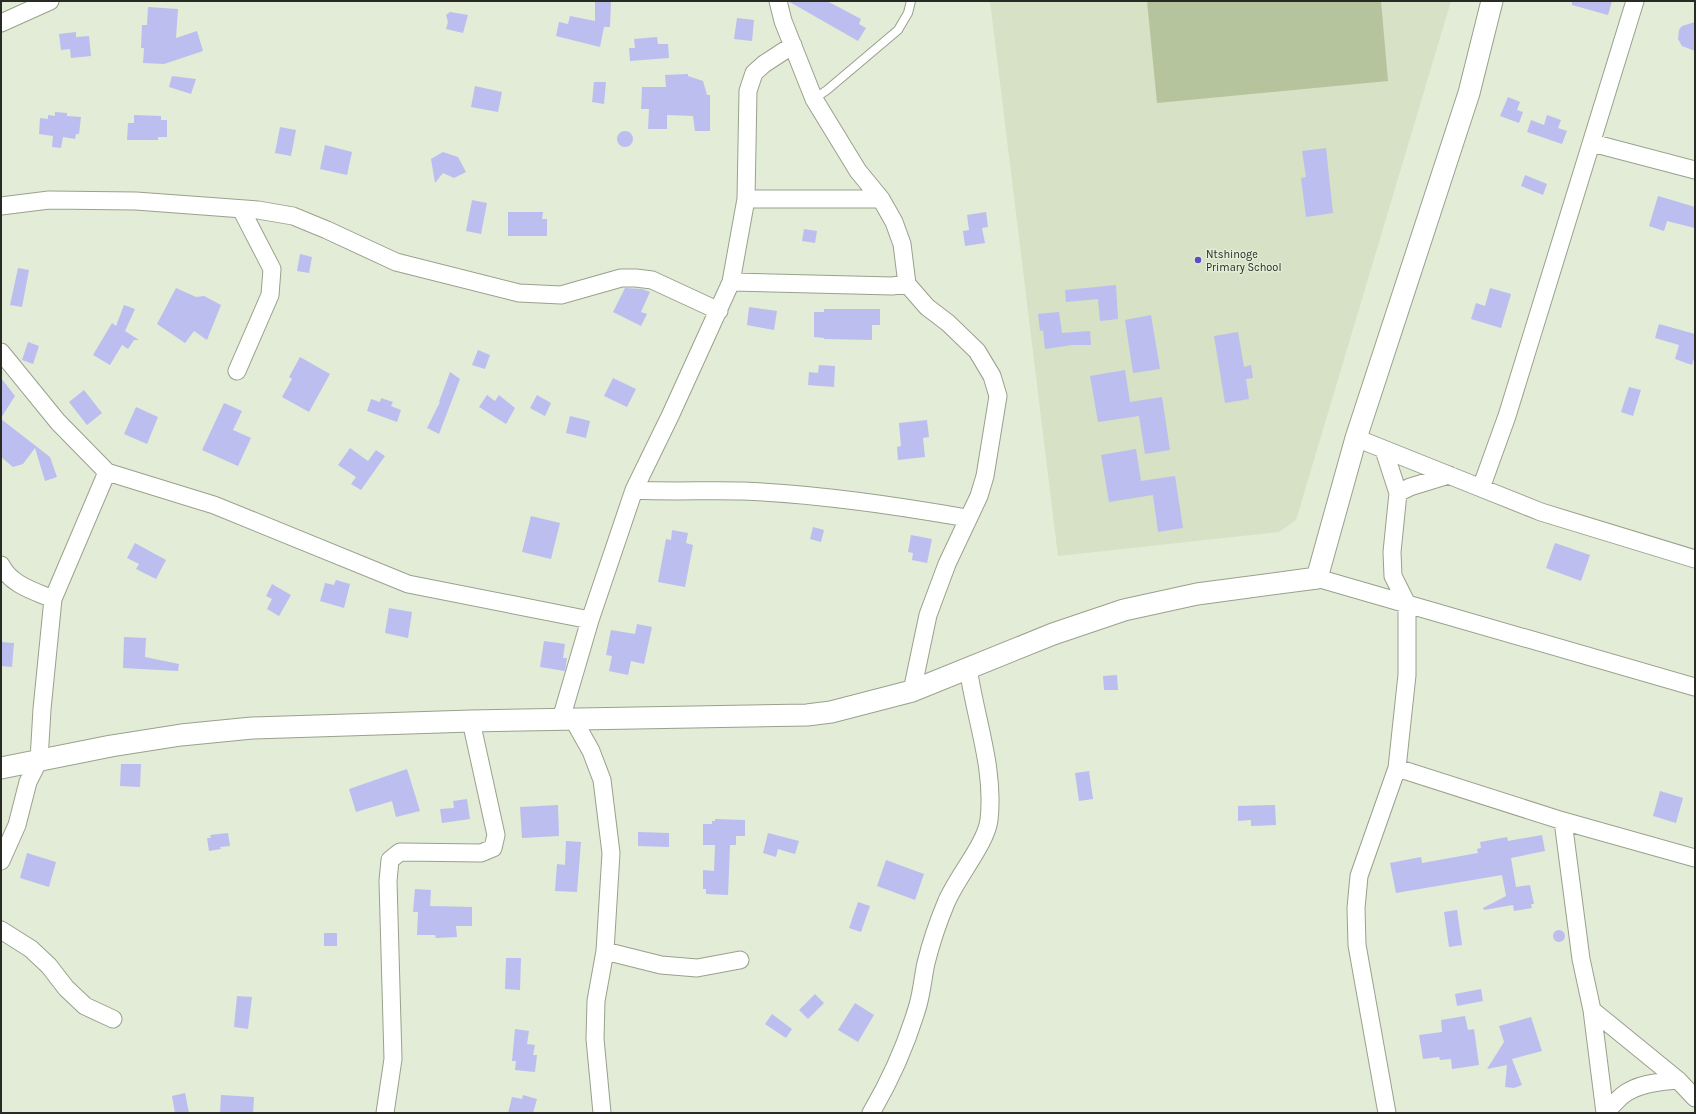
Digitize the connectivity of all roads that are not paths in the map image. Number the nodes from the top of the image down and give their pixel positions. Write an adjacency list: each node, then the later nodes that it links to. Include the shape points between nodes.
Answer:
1 (50, 1): 6 (street)
2 (778, 1): 7 (street)
3 (911, 1): 8 (lane, via 908,13 898,30)
4 (1492, 1): 20 (street, via 1469,93)
5 (1635, 1): 9 (street)
6 (1, 22)
7 (793, 45): 8 (street); 11 (street, via 754,73 748,91)
8 (814, 99): 12 (street, via 858,171)
9 (1592, 143): 10 (street); 24 (street, via 1507,416)
10 (1695, 170)
11 (746, 199): 12 (street); 15 (street)
12 (881, 199): 16 (street, via 894,222 902,244)
13 (1, 206): 14 (street, via 49,200 136,201)
14 (241, 209): 17 (street, via 293,216 396,262 520,293 561,295 621,278 636,278 652,280); 19 (street, via 272,269 270,295)
15 (731, 282): 16 (street, via 892,286); 17 (street)
16 (907, 284): 27 (street, via 927,307 977,350 992,376 998,396 985,476 979,496)
17 (719, 311): 25 (street)
18 (1, 352): 22 (street, via 58,422)
19 (237, 371)
20 (1356, 438): 21 (street); 30 (street)
21 (1384, 450): 23 (street); 26 (street)
22 (107, 472): 31 (street); 33 (street, via 214,505 408,584)
23 (1449, 475): 24 (street); 26 (street)
24 (1481, 488): 28 (street, via 1541,512)
25 (634, 490): 27 (street, via 743,491 820,497 883,503); 33 (street)
26 (1398, 493): 32 (street, via 1392,552 1393,576)
27 (967, 518): 36 (street, via 928,615)
28 (1695, 559)
29 (1, 565): 31 (street, via 18,584)
30 (1317, 578): 32 (street); 34 (street, via 1197,594 1124,610)
31 (53, 599): 39 (street)
32 (1407, 604): 35 (street); 41 (street, via 1407,675)
33 (590, 620): 37 (street)
34 (968, 667): 36 (street); 54 (street, via 988,769 991,793 988,822 975,852 946,902 926,964 918,1005 904,1048)
35 (1695, 687)
36 (912, 691): 37 (street, via 831,712 807,715)
37 (567, 719): 38 (street); 46 (street, via 591,752 602,780 611,853)
38 (471, 721): 39 (street, via 252,728 181,735); 52 (street, via 496,835 493,848 481,853 400,852 390,860 388,881 394,1059)
39 (39, 760): 40 (street); 44 (street, via 28,782 17,826)
40 (1, 768)
41 (1397, 768): 42 (street); 55 (street, via 1359,876 1356,908 1357,945)
42 (1563, 821): 43 (street); 48 (street, via 1581,959)
43 (1695, 858)
44 (1, 861)
45 (1, 930): 49 (street, via 31,949 85,1006)
46 (606, 952): 47 (street, via 661,965 697,968); 53 (street, via 596,1001 595,1039)
47 (740, 960)
48 (1592, 1010): 50 (street); 56 (street)
49 (113, 1019)
50 (1678, 1080): 51 (street); 56 (street, via 1651,1083 1636,1088 1624,1094)
51 (1695, 1098)
52 (385, 1113)
53 (602, 1113)
54 (871, 1113)
55 (1387, 1113)
56 (1605, 1113)

